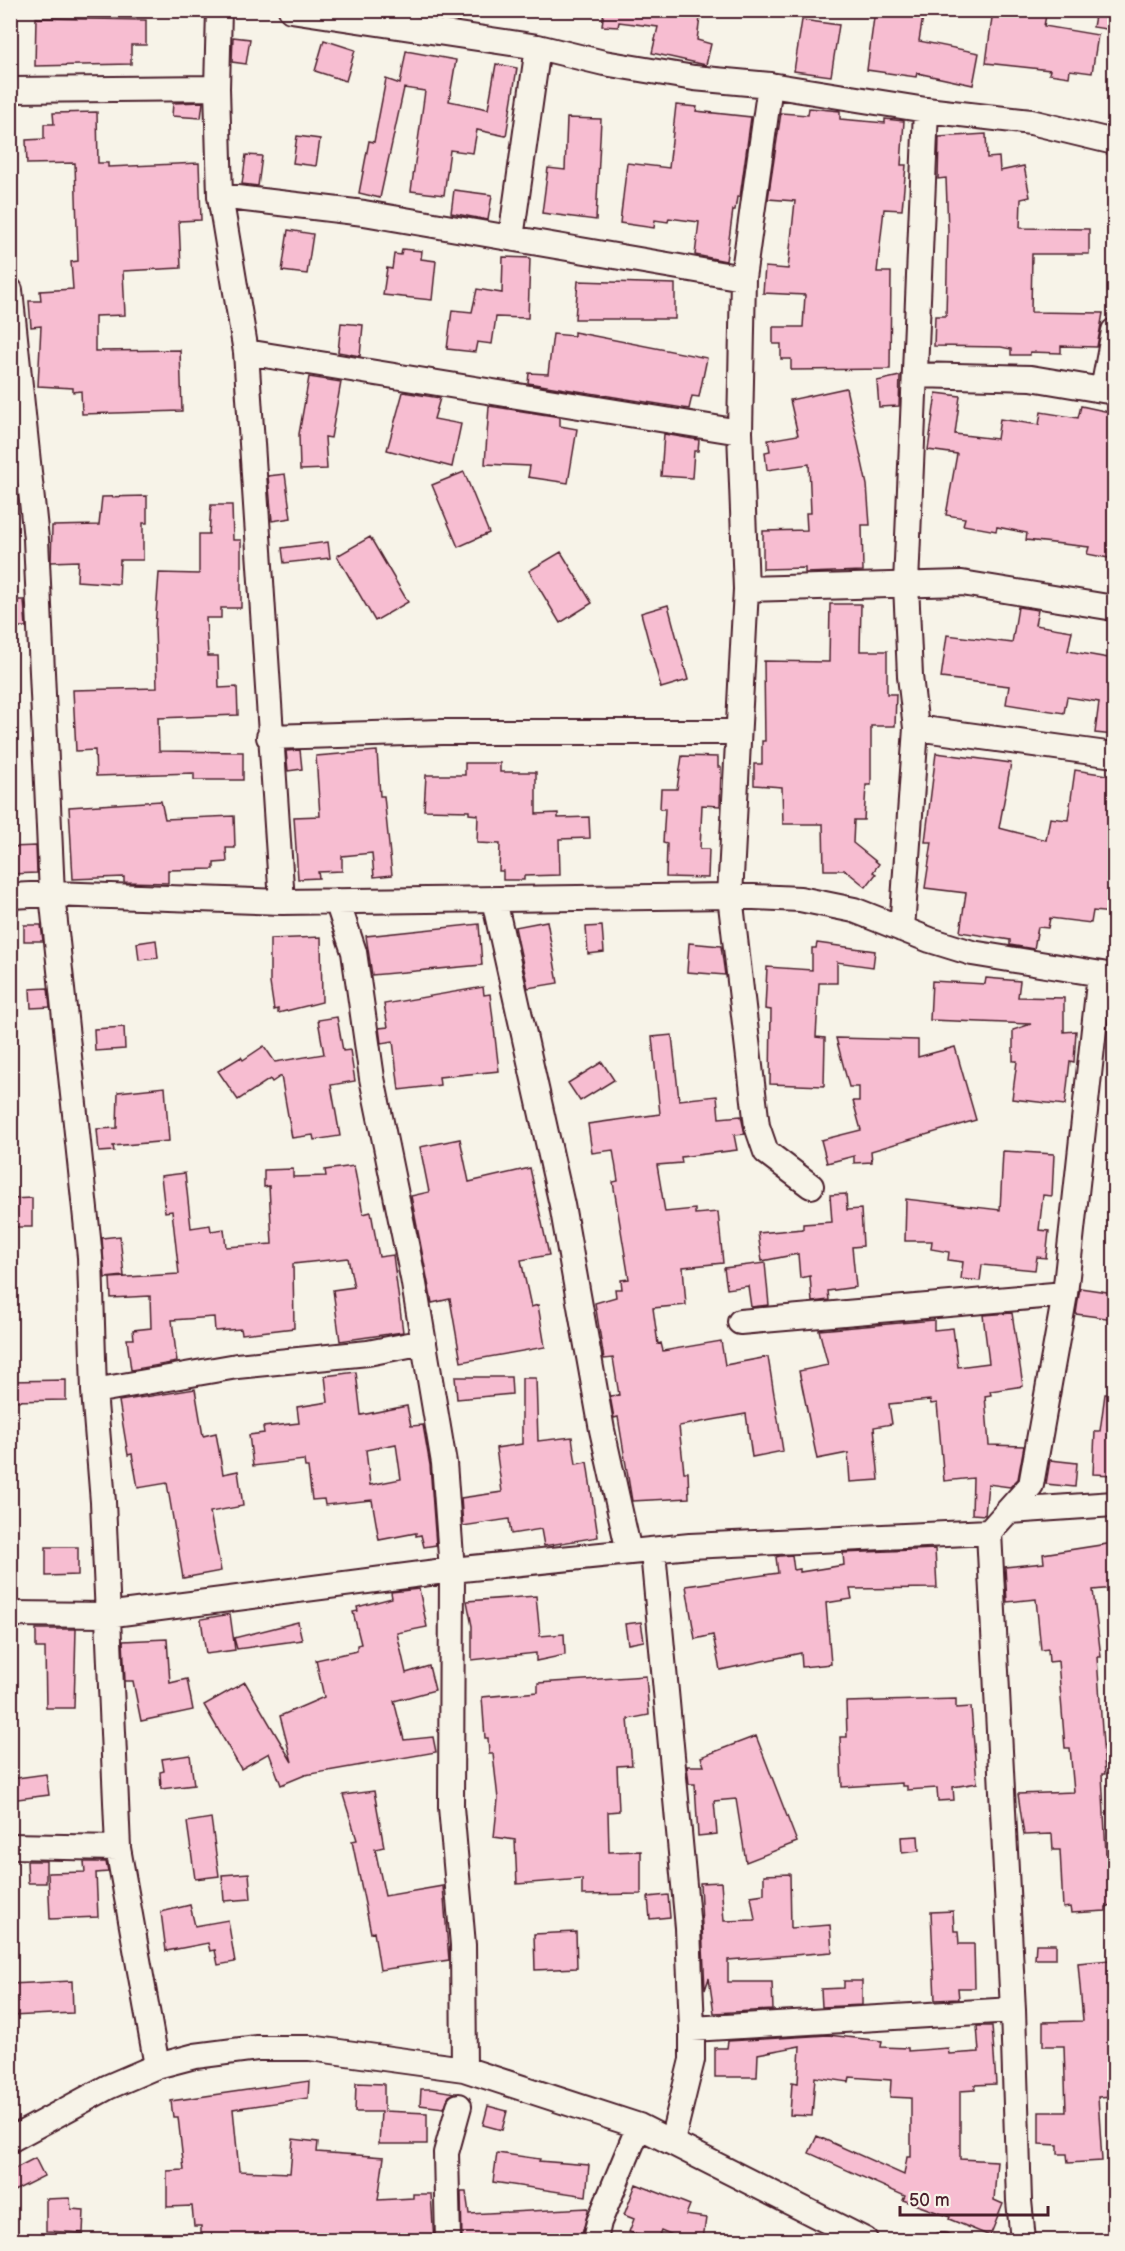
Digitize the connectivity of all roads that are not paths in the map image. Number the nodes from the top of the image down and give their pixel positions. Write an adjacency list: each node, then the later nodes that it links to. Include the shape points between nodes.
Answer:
1 (219, 10): 5 (street)
2 (291, 10): 3 (street)
3 (538, 47): 4 (street, via 694,78); 10 (street)
4 (770, 85): 7 (street); 11 (street)
5 (217, 88): 6 (street); 9 (street)
6 (10, 90)
7 (926, 110): 8 (street, via 1031,122); 15 (street)
8 (1114, 142)
9 (220, 196): 10 (street, via 364,213); 14 (street)
10 (511, 238): 11 (street)
11 (743, 278): 17 (street)
12 (10, 291): 25 (street, via 36,539)
13 (1114, 331): 16 (street)
14 (246, 352): 17 (street); 23 (street)
15 (916, 375): 16 (street, via 1031,378); 18 (street)
16 (1109, 391)
17 (740, 432): 19 (street)
18 (906, 584): 19 (street); 20 (street, via 962,583); 21 (street)
19 (746, 589): 22 (street)
20 (1114, 608)
21 (916, 728): 24 (street); 31 (street)
22 (738, 732): 23 (street, via 442,732); 27 (street)
23 (269, 737): 30 (street)
24 (1114, 755)
25 (52, 894): 26 (street); 30 (street); 37 (street, via 90,1257)
26 (10, 896)
27 (730, 896): 28 (street); 31 (street, via 801,898 854,910); 33 (street, via 757,1126 766,1152)
28 (494, 900): 29 (street); 41 (street, via 562,1205 598,1407)
29 (337, 901): 30 (street); 36 (street, via 354,952 372,1078)
30 (282, 902)
31 (902, 929): 32 (street, via 972,953)
32 (1107, 975): 34 (street)
33 (812, 1186)
34 (1065, 1294): 35 (street); 39 (street, via 1031,1485)
35 (740, 1322)
36 (424, 1342): 37 (street, via 368,1353 237,1366); 42 (street, via 444,1463)
37 (94, 1391): 44 (street, via 103,1491)
38 (1114, 1504): 39 (street)
39 (1011, 1511): 40 (street)
40 (989, 1532): 41 (street, via 690,1546); 47 (street)
41 (641, 1552): 42 (street); 48 (street, via 688,1928)
42 (452, 1570): 44 (street); 50 (street, via 451,1807 463,1946)
43 (10, 1614): 44 (street)
44 (106, 1615): 46 (street)
45 (10, 1846): 46 (street)
46 (118, 1848): 49 (street)
47 (1013, 2010): 48 (street); 61 (street)
48 (692, 2029): 54 (street, via 692,2060)
49 (158, 2066): 50 (street, via 195,2056 257,2048 310,2048); 53 (street, via 108,2087)
50 (464, 2069): 52 (street)
51 (459, 2106): 56 (street, via 446,2153)
52 (639, 2126): 54 (street); 57 (street, via 599,2222)
53 (10, 2140)
54 (672, 2141): 55 (street)
55 (830, 2232): 58 (street)
56 (448, 2241)
57 (595, 2241)
58 (865, 2241)
59 (939, 2241): 60 (lane)
60 (944, 2241)
61 (1023, 2241)

